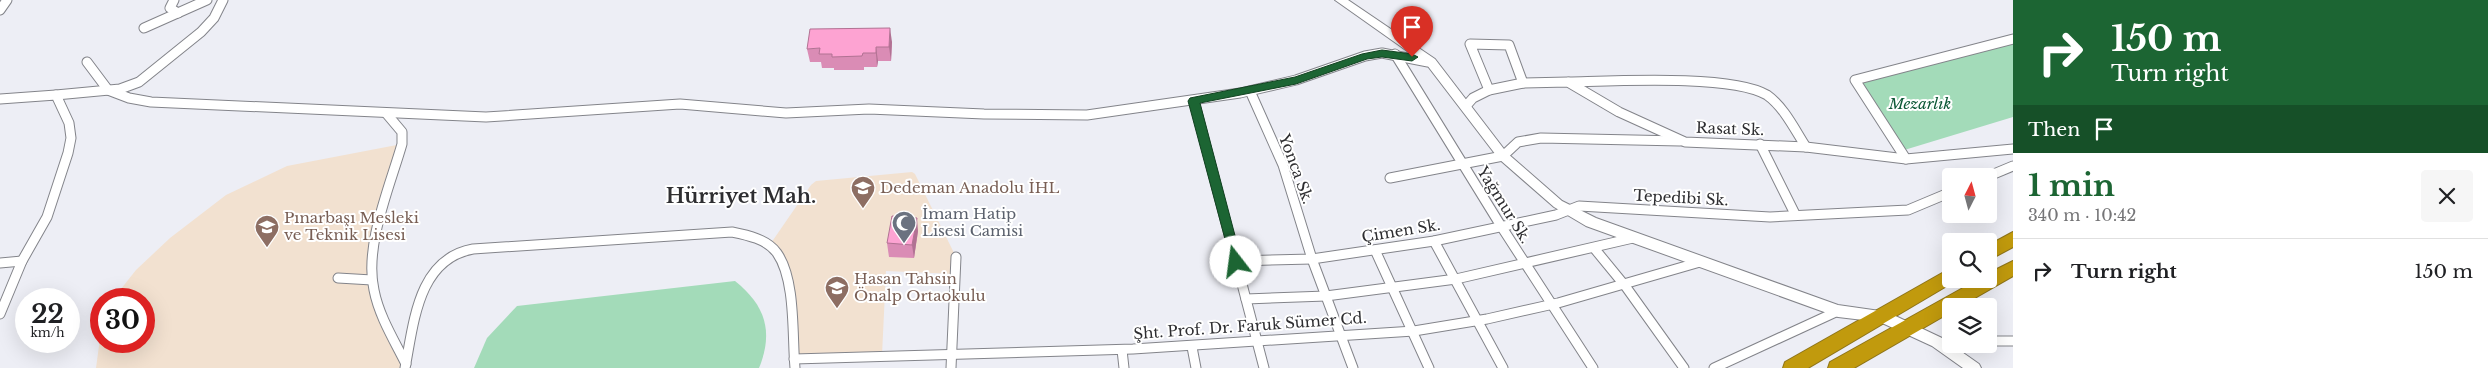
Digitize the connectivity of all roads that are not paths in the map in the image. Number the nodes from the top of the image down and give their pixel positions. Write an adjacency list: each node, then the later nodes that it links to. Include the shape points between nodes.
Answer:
1 (7, 0): 6 (street)
2 (174, 0): 7 (street, via 170,8)
3 (207, 0): 7 (street)
4 (223, 0): 15 (street, via 202,32 150,75 130,85)
5 (1340, 0): 12 (street)
6 (0, 10)
7 (178, 13): 8 (street)
8 (144, 28)
9 (2013, 39): 28 (street, via 1855,80)
10 (1396, 54): 12 (street); 17 (street, via 1366,56); 29 (street, Yağmur Sk.)
11 (87, 62): 15 (street)
12 (1431, 62): 21 (street)
13 (1568, 82): 14 (street); 23 (street, Rasat Sk., via 1619,112); 25 (street, via 1635,80 1748,87 1772,100)
14 (1523, 83): 16 (street); 16 (street, via 1509,45 1470,44)
15 (108, 90): 18 (street); 22 (street, via 151,102)
16 (1489, 90): 21 (street, via 1473,98)
17 (1250, 91): 20 (street); 44 (street, Yonca Sk., via 1282,165)
18 (56, 95): 19 (street); 45 (street, via 68,123 71,138 68,153 47,217)
19 (0, 99)
20 (1194, 101): 22 (street, via 1087,115 869,109 786,113 680,104 486,118); 46 (street)
21 (1466, 106): 27 (street)
22 (386, 113): 53 (street, via 402,132 402,144 379,230)
23 (1685, 142): 24 (street, Rasat Sk.); 27 (street, via 1540,138 1518,142)
24 (1760, 144): 25 (street, Rasat Sk.); 35 (street)
25 (1806, 147): 28 (street, Rasat Sk.)
26 (2013, 149): 28 (street, Rasat Sk.)
27 (1503, 156): 29 (street); 34 (street)
28 (1906, 159)
29 (1462, 164): 32 (street); 36 (street, Yağmur Sk.)
30 (2013, 166): 31 (street)
31 (1998, 172)
32 (1390, 178)
33 (1942, 196): 35 (street, Tepedibi Sk., via 1908,210)
34 (1567, 209): 35 (street, Tepedibi Sk., via 1579,206 1770,217); 36 (street, Çimen Sk., via 1556,215); 37 (street)
35 (1795, 214)
36 (1501, 226): 39 (street, Çimen Sk.); 49 (street, Yağmur Sk.)
37 (1633, 238): 40 (street); 47 (street)
38 (2013, 239): 41 (highway)
39 (1434, 241): 42 (street, Çimen Sk.); 52 (street)
40 (1594, 248): 49 (street); 55 (street)
41 (1997, 248)
42 (1375, 250): 44 (street, Çimen Sk.); 56 (street)
43 (956, 257): 74 (street)
44 (1312, 259): 46 (street, Çimen Sk.); 57 (street, Yonca Sk.)
45 (22, 261): 48 (street); 61 (street)
46 (1236, 262): 58 (street)
47 (1700, 262): 55 (street, Şht. Prof. Dr. Faruk Sümer Cd.); 60 (street)
48 (0, 263)
49 (1524, 263): 52 (street); 59 (street, Yağmur Sk.)
50 (2013, 268): 64 (highway)
51 (338, 278): 53 (street)
52 (1456, 279): 56 (street); 63 (street)
53 (372, 280): 76 (street)
54 (1942, 280): 62 (highway)
55 (1626, 287): 59 (street, Şht. Prof. Dr. Faruk Sümer Cd.); 85 (street)
56 (1392, 288): 57 (street); 65 (street)
57 (1326, 296): 58 (street); 66 (street, Yonca Sk.)
58 (1246, 299): 70 (street)
59 (1554, 305): 63 (street, Şht. Prof. Dr. Faruk Sümer Cd.); 84 (street, Yağmur Sk.)
60 (1838, 311): 62 (street); 86 (street)
61 (0, 314)
62 (1882, 316): 64 (street); 87 (highway)
63 (1477, 320): 65 (street, Şht. Prof. Dr. Faruk Sümer Cd.); 83 (street)
64 (1907, 327): 67 (street); 88 (highway)
65 (1412, 331): 66 (street, Şht. Prof. Dr. Faruk Sümer Cd.); 82 (street)
66 (1340, 334): 70 (street, Şht. Prof. Dr. Faruk Sümer Cd.); 81 (street, Yonca Sk.)
67 (1942, 341)
68 (1997, 341): 69 (street)
69 (2013, 341)
70 (1258, 343): 71 (street, Şht. Prof. Dr. Faruk Sümer Cd.); 80 (street)
71 (1192, 347): 72 (street, Şht. Prof. Dr. Faruk Sümer Cd.); 79 (street)
72 (1122, 350): 74 (street, Şht. Prof. Dr. Faruk Sümer Cd.); 78 (street)
73 (1957, 353): 89 (street)
74 (951, 354): 75 (street, Şht. Prof. Dr. Faruk Sümer Cd.); 77 (street)
75 (794, 364): 76 (street, via 787,280 777,253 758,239 732,232 715,232 473,249 456,253 443,261 428,280)
76 (406, 366)
77 (951, 368)
78 (1124, 368)
79 (1196, 368)
80 (1264, 368)
81 (1353, 368)
82 (1429, 368)
83 (1503, 368)
84 (1593, 368)
85 (1684, 368)
86 (1714, 368)
87 (1792, 368)
88 (1837, 368)
89 (1974, 368)

